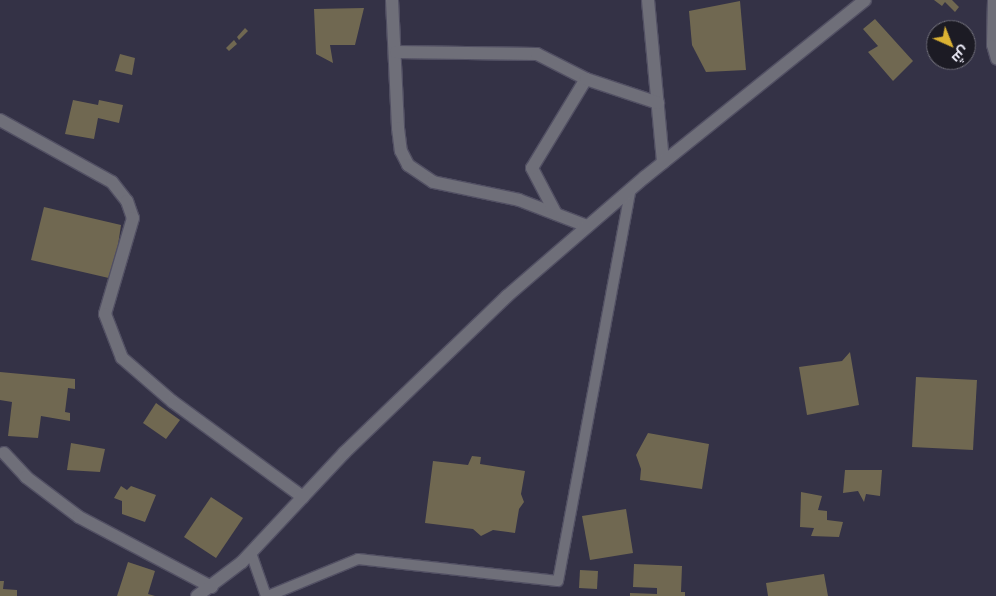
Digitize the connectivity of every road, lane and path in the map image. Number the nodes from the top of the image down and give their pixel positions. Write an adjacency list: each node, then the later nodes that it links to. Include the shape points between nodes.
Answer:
1 (392, 0): 5 (street)
2 (648, 0): 8 (street)
3 (865, 0): 10 (street)
4 (993, 0): 6 (lane, via 992,45)
5 (396, 52): 7 (street, via 537,54); 12 (street, via 398,128 401,151 408,165 433,182 519,200)
6 (996, 59)
7 (586, 79): 8 (street); 12 (street, via 532,168)
8 (658, 103): 10 (street)
9 (0, 120): 15 (street, via 112,182 127,200 133,218 105,314 122,358 173,402)
10 (663, 162): 11 (street)
11 (631, 189): 13 (street); 19 (lane, via 558,582 358,559)
12 (556, 214): 13 (street)
13 (587, 226): 15 (street, via 507,296)
14 (4, 453): 17 (street, via 26,477 79,517)
15 (303, 497): 16 (street)
16 (251, 553): 17 (street); 19 (lane)
17 (212, 587): 18 (street)
18 (197, 596)
19 (267, 596)

